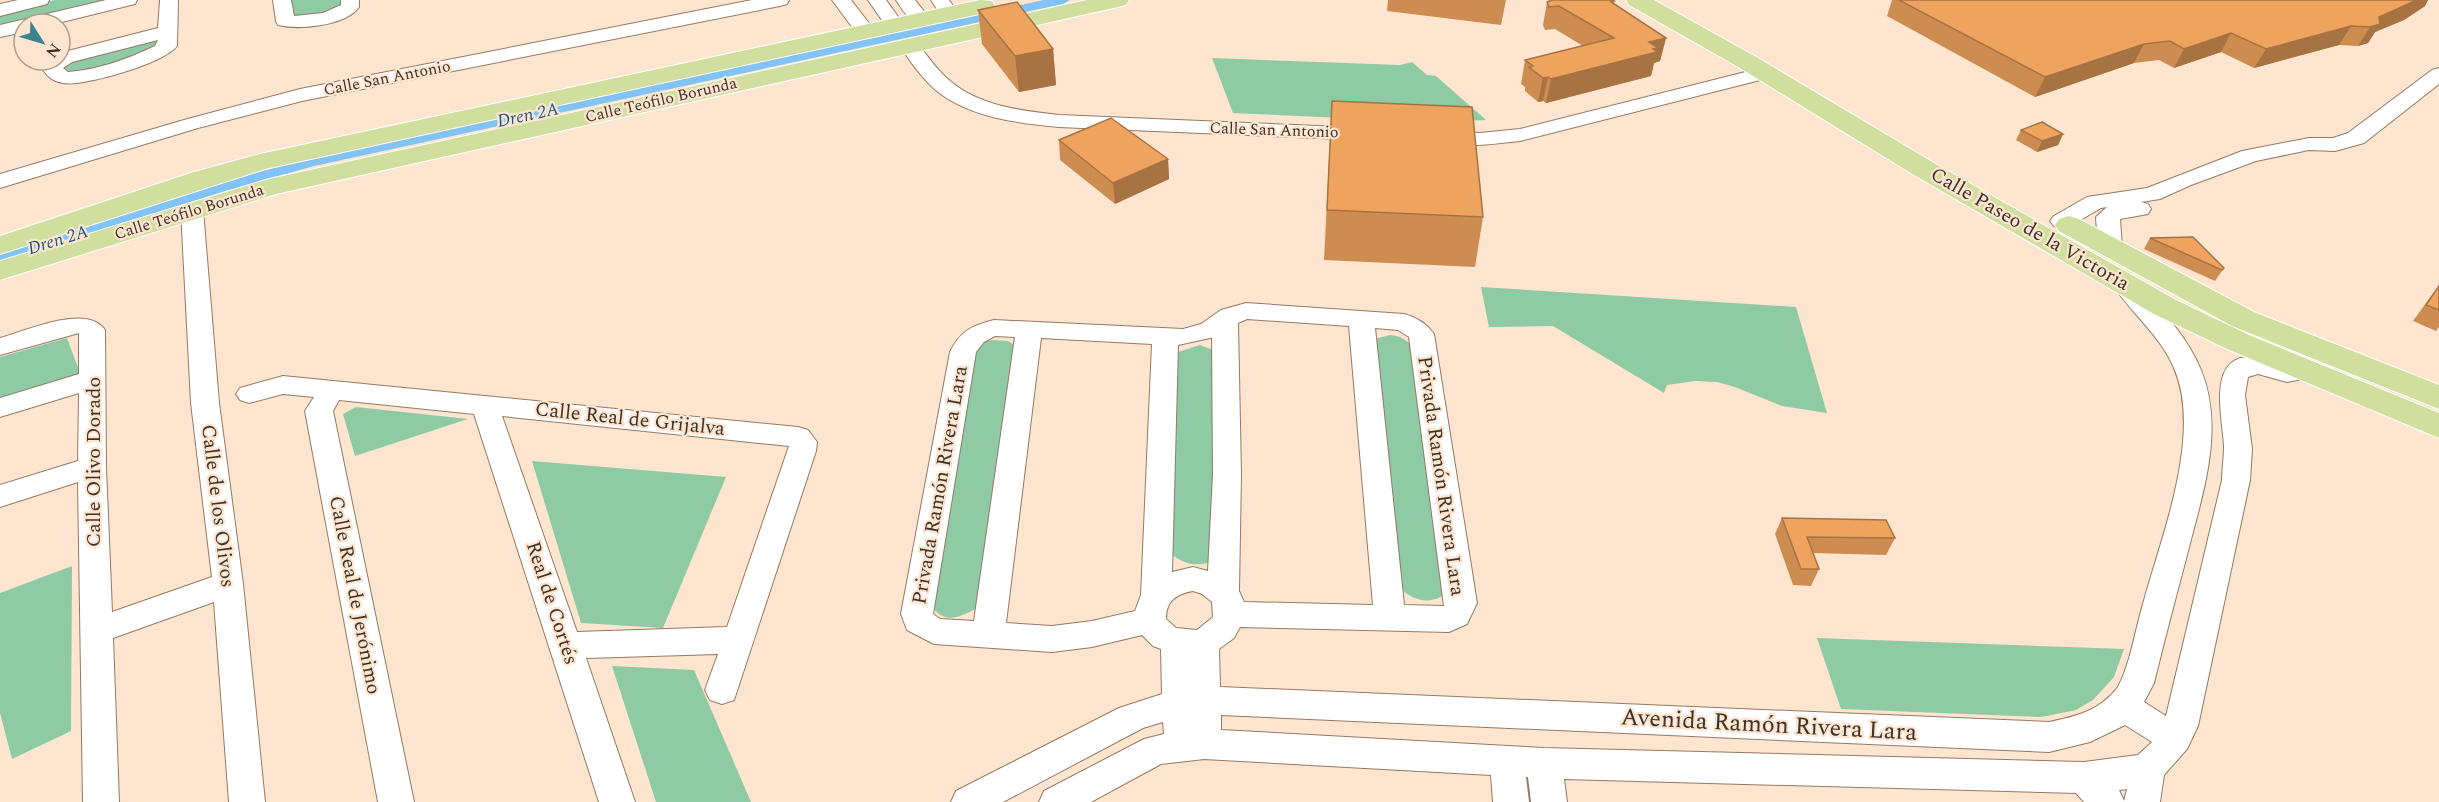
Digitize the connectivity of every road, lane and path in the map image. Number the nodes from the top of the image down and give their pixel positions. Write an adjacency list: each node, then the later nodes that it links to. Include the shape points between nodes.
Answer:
1 (40, 0): 14 (street)
2 (128, 0): 15 (street)
3 (169, 0): 18 (street)
4 (282, 0): 5 (street, via 283,18 295,23 343,13 350,7)
5 (350, 0)
6 (780, 0): 25 (street, Calle San Antonio, via 300,95)
7 (841, 0): 16 (street)
8 (877, 0): 17 (street, Calle San Antonio)
9 (905, 0): 17 (street, Calle San Antonio)
10 (1012, 0): 13 (main road, Calle Teófilo Borunda)
11 (1118, 0): 17 (main road, Calle Teófilo Borunda)
12 (1645, 1): 19 (main road, Calle Paseo de la Victoria)
13 (958, 5): 17 (main road, Calle Teófilo Borunda)
14 (0, 10)
15 (72, 14)
16 (865, 31): 17 (main road, Calle Teófilo Borunda); 21 (main road, Calle Teófilo Borunda)
17 (913, 33): 21 (main road, Calle Teófilo Borunda); 22 (street, Calle San Antonio, via 934,77 947,88 974,103 1010,113 1059,120)
18 (166, 41)
19 (1759, 63): 23 (street, via 1520,135 1480,138); 27 (main road, Calle Paseo de la Victoria, via 1870,113); 31 (main road, Calle Paseo de la Victoria, via 1923,169)
20 (2439, 74): 24 (street, via 2356,138)
21 (579, 105): 26 (main road, Calle Teófilo Borunda); 28 (main road, Calle Teófilo Borunda, via 242,167)
22 (1383, 131)
23 (1419, 132)
24 (2335, 145): 27 (street, via 2309,144 2250,156 2152,194 2095,202); 29 (street, via 2326,154 2264,167 2161,204 2110,214 2106,221)
25 (0, 181)
26 (192, 210): 30 (main road, Calle Teófilo Borunda); 49 (street, Calle de los Olivos, via 205,403)
27 (2062, 221): 29 (main road, Calle Paseo de la Victoria)
28 (0, 244)
29 (2110, 248): 41 (main road, Calle Paseo de la Victoria, via 2243,319)
30 (0, 271)
31 (2123, 283): 37 (main road, Calle Paseo de la Victoria, via 2200,324); 45 (street, Avenida Ramón Rivera Lara, via 2177,346 2190,371 2198,397)
32 (1361, 319): 33 (street, Privada Ramón Rivera Lara, via 1246,311); 52 (street); 52 (street, Privada Ramón Rivera Lara, via 1404,322 1421,334 1461,603 1449,619)
33 (1225, 320): 35 (street, Privada Ramón Rivera Lara, via 1196,334); 50 (street)
34 (1029, 330): 35 (street, Privada Ramón Rivera Lara); 54 (street); 54 (street, Privada Ramón Rivera Lara, via 982,331 968,340 963,352 917,614 918,621 934,632)
35 (1165, 337): 51 (street)
36 (0, 347): 38 (street, Calle Olivo Dorado, via 77,325 87,326 92,330)
37 (2305, 371): 44 (main road, Calle Paseo de la Victoria); 46 (street, via 2287,373 2258,365 2238,371 2232,395)
38 (93, 378): 43 (street); 47 (street, Calle Olivo Dorado)
39 (332, 391): 40 (street, Calle Real de Grijalva, via 283,385); 42 (street, Calle Real de Grijalva); 71 (street, Calle Real de Jerónimo, via 320,411)
40 (249, 394)
41 (2439, 398)
42 (485, 405): 55 (street, Calle Real de Grijalva, via 798,437 802,451); 57 (street, Real de Cortés)
43 (0, 408)
44 (2439, 426)
45 (2197, 452): 46 (street); 60 (street, Avenida Ramón Rivera Lara, via 2137,683)
46 (2238, 463): 62 (street)
47 (92, 467): 48 (street); 53 (street, Calle Olivo Dorado)
48 (0, 496)
49 (227, 575): 53 (street); 70 (street, Calle de los Olivos)
50 (1227, 602): 51 (street, via 1213,584 1193,579 1172,582); 52 (street, Privada Ramón Rivera Lara); 56 (street, via 1222,631)
51 (1154, 607): 54 (street, Privada Ramón Rivera Lara, via 1092,634 1052,639); 56 (street, via 1161,634)
52 (1390, 618)
53 (96, 621): 69 (street, Calle Olivo Dorado)
54 (988, 635)
55 (739, 640): 57 (street); 58 (street, Calle Real de Grijalva)
56 (1190, 642): 59 (street)
57 (566, 646): 72 (street, Real de Cortés)
58 (722, 690)
59 (1191, 702): 61 (street, Avenida Ramón Rivera Lara, via 1234,700); 63 (street); 73 (street, Avenida Ramón Rivera Lara, via 1131,718)
60 (2124, 707): 61 (street, Avenida Ramón Rivera Lara, via 2103,722 2049,736); 62 (street)
61 (1816, 728): 67 (street)
62 (2175, 739): 66 (street)
63 (1192, 745): 64 (street, Avenida Ramón Rivera Lara); 74 (street, Avenida Ramón Rivera Lara, via 1156,750)
64 (1508, 762): 65 (street, Avenida Ramón Rivera Lara); 75 (street)
65 (1544, 763): 67 (street, Avenida Ramón Rivera Lara); 76 (street)
66 (2148, 768): 68 (street, Avenida Ramón Rivera Lara, via 2124,774); 77 (street)
67 (1830, 770): 68 (street, Avenida Ramón Rivera Lara, via 1967,777)
68 (2095, 790)
69 (99, 802)
70 (247, 802)
71 (396, 802)
72 (617, 802)
73 (969, 802)
74 (1057, 802)
75 (1511, 802)
76 (1549, 802)
77 (2142, 802)

